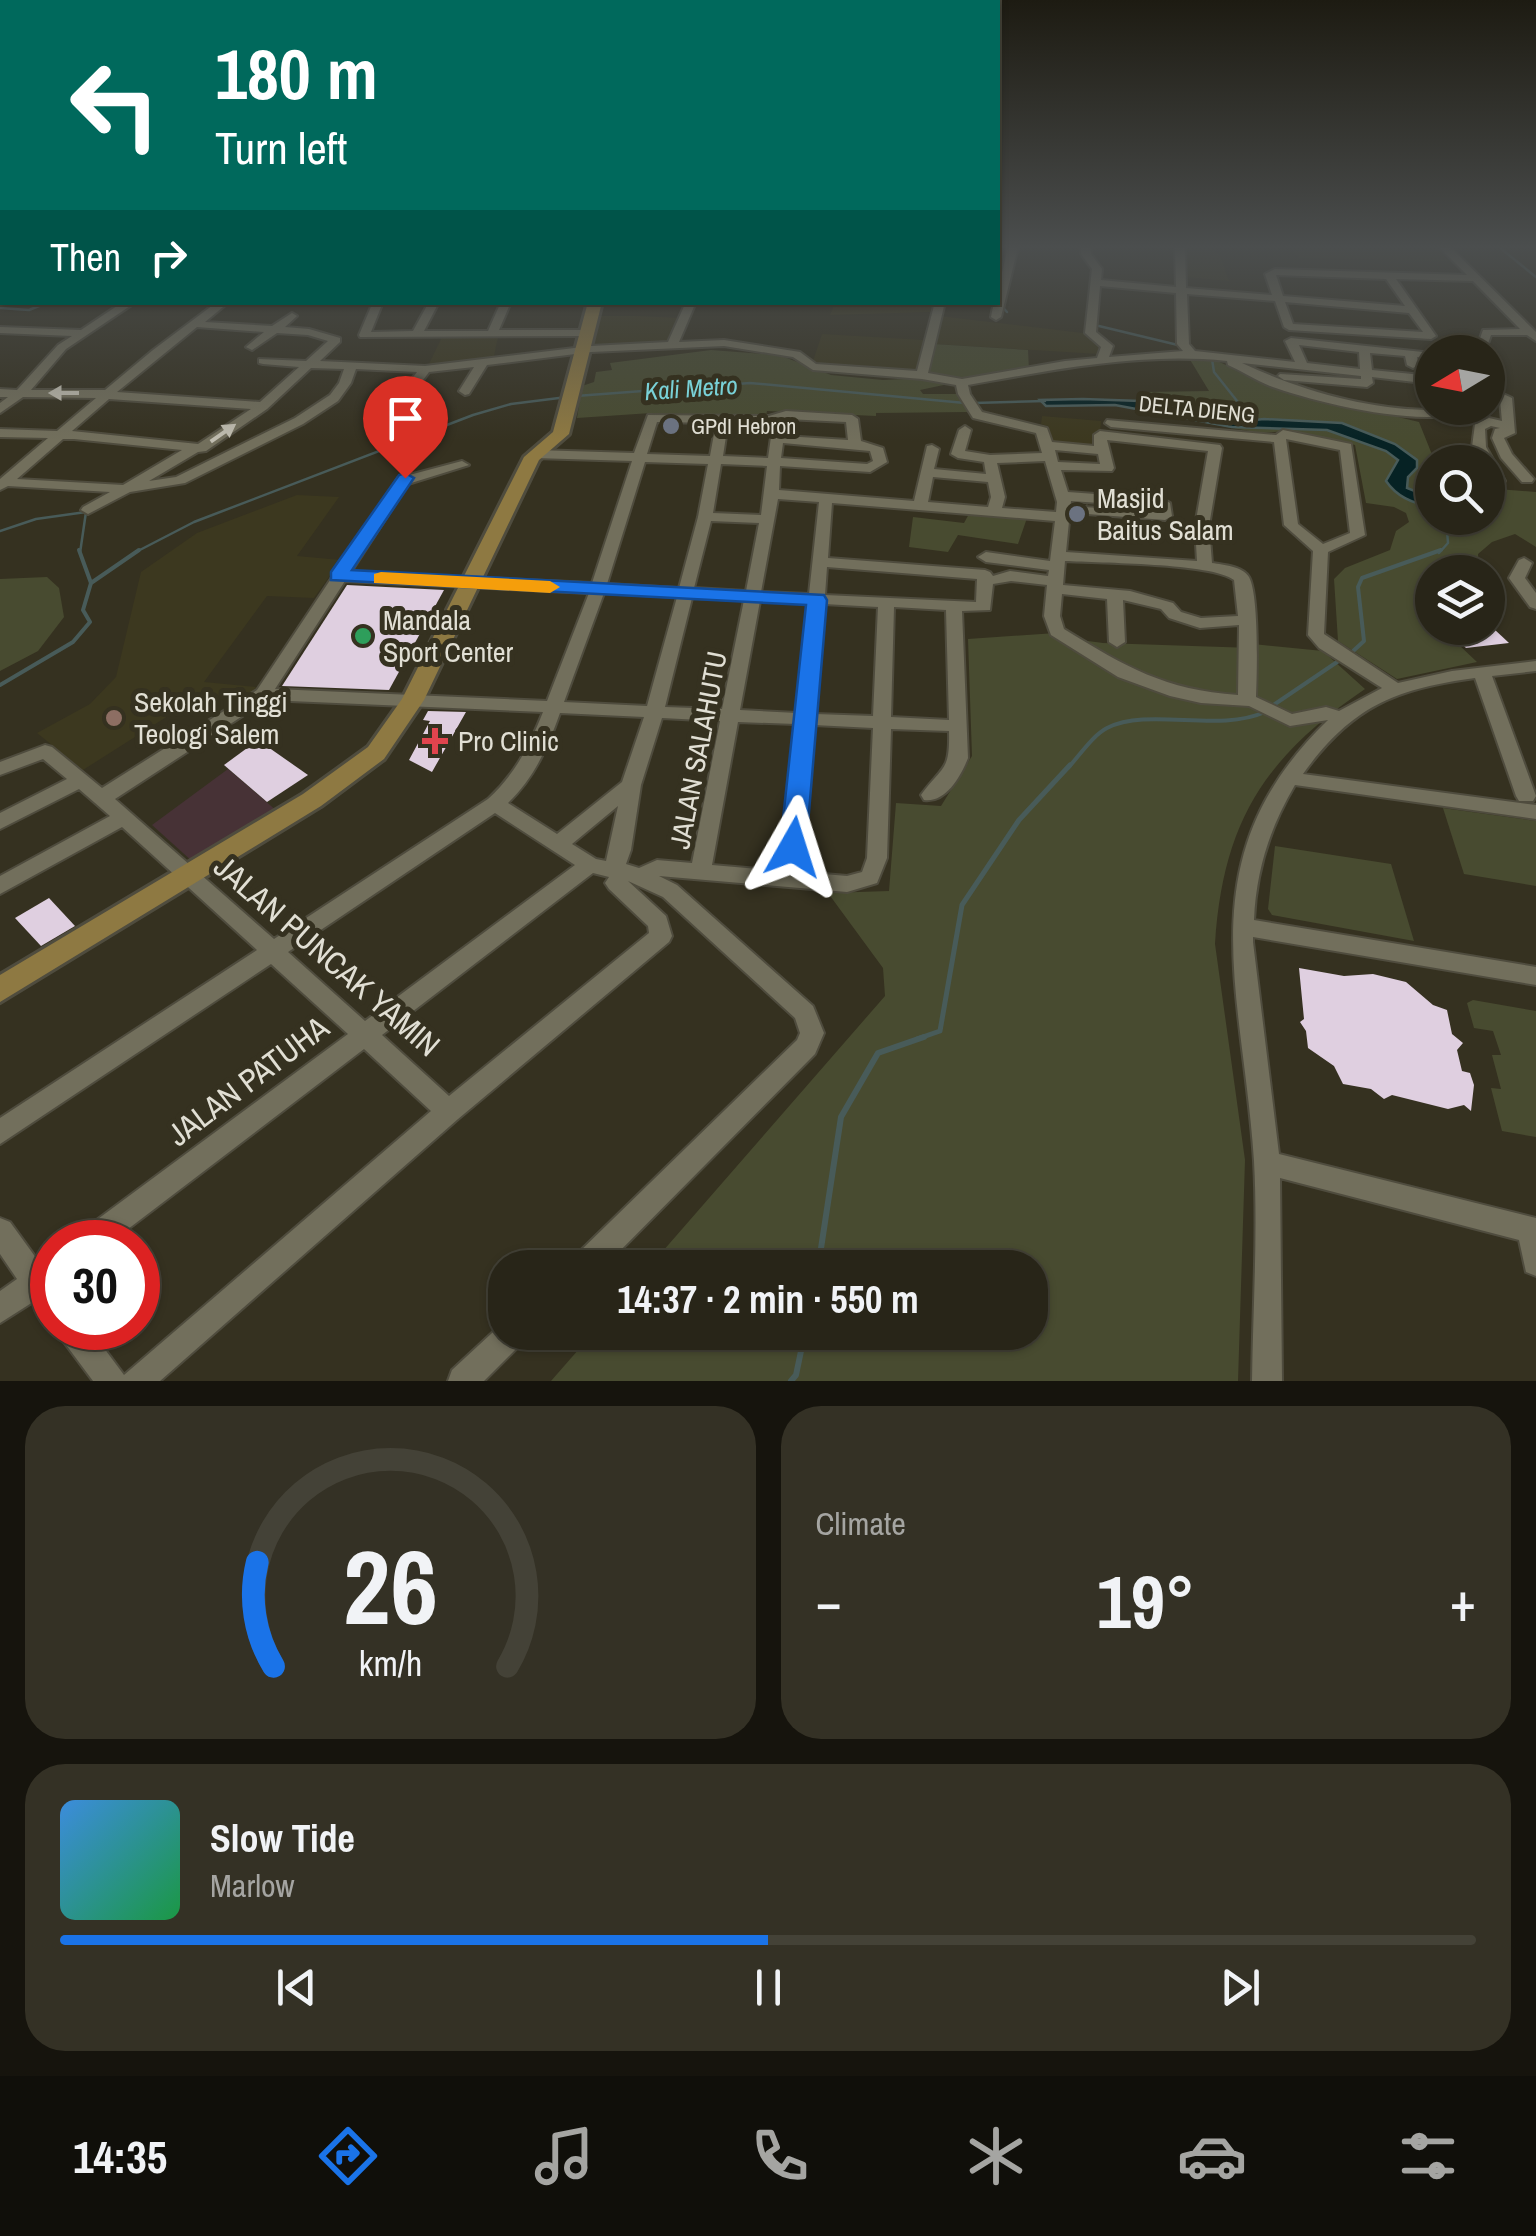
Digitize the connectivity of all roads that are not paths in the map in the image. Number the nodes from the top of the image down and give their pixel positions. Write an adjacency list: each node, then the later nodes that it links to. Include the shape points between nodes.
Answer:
1 (116, 311): 20 (street)
2 (211, 311): 16 (street)
3 (373, 311): 22 (street, via 362,332)
4 (429, 311): 22 (street)
5 (502, 311): 23 (street)
6 (592, 311): 21 (main road)
7 (687, 311): 26 (street)
8 (938, 311): 42 (street)
9 (1092, 311): 33 (street, via 1090,333 1107,346)
10 (1187, 311): 31 (street)
11 (1283, 311): 12 (street, via 1289,327 1429,338)
12 (1415, 311)
13 (1507, 311): 19 (street)
14 (292, 316): 17 (street)
15 (1536, 321): 19 (street)
16 (194, 324): 17 (street); 50 (street)
17 (276, 329): 28 (street); 35 (street, via 336,338)
18 (0, 330): 20 (street)
19 (1527, 332): 24 (street)
20 (83, 333): 27 (street)
21 (585, 333): 23 (street); 30 (main road)
22 (417, 335): 23 (street)
23 (492, 335)
24 (1486, 335)
25 (40, 346): 27 (street)
26 (672, 346): 30 (street); 42 (street, via 728,344 796,354 838,372)
27 (62, 347): 49 (street)
28 (252, 348)
29 (1364, 348): 34 (street); 36 (street, via 1291,340); 41 (street)
30 (582, 350): 37 (street); 73 (main road, via 562,431)
31 (1200, 353): 33 (street); 36 (street); 54 (street, via 1279,385)
32 (263, 362): 35 (street)
33 (1101, 362): 46 (street)
34 (1415, 362)
35 (313, 364): 38 (street); 55 (street)
36 (1302, 364): 44 (street)
37 (481, 365): 40 (street); 47 (street)
38 (351, 366): 40 (street); 85 (street, via 334,398 299,421 180,480)
39 (1415, 366): 41 (street)
40 (424, 370): 53 (street)
41 (1366, 370): 44 (street, via 1368,383)
42 (922, 375): 46 (street)
43 (1284, 376): 44 (street)
44 (1341, 376): 54 (street)
45 (189, 388): 52 (street)
46 (963, 388): 74 (street, via 976,413 1038,428)
47 (465, 391)
48 (0, 393): 49 (street)
49 (21, 393): 50 (street, one-way to 49); 56 (street)
50 (108, 394): 52 (street); 64 (street)
51 (1505, 398): 61 (street)
52 (178, 399): 55 (street)
53 (403, 399)
54 (1345, 400): 57 (street)
55 (263, 406): 69 (street, one-way to 55)
56 (0, 410)
57 (1415, 414)
58 (723, 418): 59 (street); 75 (street, via 652,418); 77 (street)
59 (770, 420): 66 (street); 67 (street, via 852,418)
60 (1111, 423): 65 (street, DELTA DIENG)
61 (1510, 427): 68 (street, via 1479,426); 82 (street, via 1498,438)
62 (965, 430): 76 (street, via 958,454)
63 (0, 433): 64 (street)
64 (61, 436): 69 (street); 84 (street)
65 (1280, 439): 95 (street, DELTA DIENG, via 1290,524); 95 (street, DELTA DIENG, via 1292,434 1346,448 1357,537)
66 (778, 440): 67 (street); 78 (street, JALAN SALAHUTU)
67 (855, 444): 78 (street, via 876,448 876,467)
68 (1480, 445)
69 (195, 448): 85 (street)
70 (1083, 448): 72 (street); 74 (street); 80 (street)
71 (932, 449): 81 (street)
72 (1100, 450): 80 (street, via 1107,468); 99 (street, via 1100,435 1215,448 1202,526)
73 (535, 454): 75 (street); 103 (main road)
74 (1051, 456): 76 (street); 80 (street); 89 (street)
75 (641, 458): 77 (street); 104 (street)
76 (991, 458): 83 (street)
77 (718, 460): 78 (street); 93 (street)
78 (774, 462): 86 (street, JALAN SALAHUTU)
79 (462, 464): 101 (street, via 405,478)
80 (1088, 468)
81 (929, 474): 83 (street); 88 (street)
82 (1527, 479)
83 (996, 480): 92 (street)
84 (2, 484): 85 (street)
85 (126, 489): 90 (street)
86 (772, 494): 87 (street); 94 (street, JALAN SALAHUTU)
87 (826, 497): 88 (street); 97 (street)
88 (920, 504): 92 (street)
89 (1064, 507): 91 (street, via 1149,500 1163,503 1165,516); 92 (street); 100 (street)
90 (88, 510)
91 (1088, 510)
92 (994, 512)
93 (706, 517): 94 (street); 105 (street)
94 (767, 520): 107 (street, JALAN SALAHUTU)
95 (1320, 550): 116 (street, via 1316,631 1333,650)
96 (986, 557): 100 (street)
97 (819, 562): 108 (street); 111 (street, via 984,576 984,607)
98 (1524, 563): 110 (street, via 1517,578)
99 (1205, 566): 100 (street); 112 (street, via 1241,576)
100 (1058, 573): 102 (street); 106 (street); 119 (street, via 1052,624 1070,641 1142,680 1201,698)
101 (338, 576): 103 (street); 117 (street)
102 (997, 580)
103 (468, 584): 104 (street); 118 (main road)
104 (597, 589): 105 (street); 120 (street)
105 (684, 593): 107 (street); 121 (street)
106 (1115, 595): 112 (street, via 1168,606 1175,616 1200,623); 113 (street)
107 (753, 597): 108 (street); 122 (street, JALAN SALAHUTU)
108 (817, 600): 109 (street); 123 (street)
109 (886, 604): 111 (street); 125 (street)
110 (1536, 604)
111 (954, 608): 126 (street)
112 (1247, 620): 119 (street)
113 (1116, 642)
114 (1536, 666): 115 (street)
115 (1482, 672): 116 (street); 134 (street)
116 (1397, 690): 124 (street)
117 (263, 694): 118 (street); 132 (street)
118 (413, 700): 120 (street); 140 (main road, via 376,753 351,774)
119 (1253, 702): 124 (street, via 1283,718)
120 (553, 710): 121 (street); 133 (street, via 531,760)
121 (655, 711): 122 (street); 130 (street)
122 (730, 714): 123 (street); 139 (street, JALAN SALAHUTU)
123 (806, 717): 125 (street); 141 (street)
124 (1341, 718): 128 (street)
125 (879, 721): 126 (street); 141 (street, via 875,870 860,883)
126 (958, 726): 131 (street, via 959,758)
127 (0, 769): 129 (street, via 48,752)
128 (1289, 778): 134 (street); 143 (street, via 1258,837)
129 (79, 780): 132 (street); 136 (street)
130 (631, 785): 137 (street); 138 (street)
131 (931, 795)
132 (100, 800): 135 (street)
133 (496, 804): 137 (street); 144 (street)
134 (1531, 804)
135 (124, 818): 140 (street); 142 (street)
136 (0, 822)
137 (559, 844): 138 (street)
138 (617, 870): 139 (street); 147 (street, JALAN PATUHA); 148 (street, via 616,883 658,922 661,936); 154 (street, via 670,891 805,1013 812,1033 806,1047)
139 (700, 870): 141 (street)
140 (188, 876): 144 (street, JALAN PUNCAK YAMIN); 146 (main road, JALAN PUNCAK YAMIN)
141 (790, 880)
142 (0, 886)
143 (1242, 926): 145 (street); 150 (street)
144 (274, 950): 147 (street, JALAN PUNCAK YAMIN); 149 (street)
145 (1536, 976)
146 (0, 990)
147 (366, 1036): 148 (street, JALAN PUNCAK YAMIN); 151 (street, JALAN PATUHA)
148 (449, 1111): 162 (street)
149 (0, 1132)
150 (1267, 1162): 152 (street); 164 (street)
151 (119, 1220)
152 (1533, 1230): 155 (street)
153 (0, 1231): 156 (street)
154 (601, 1250)
155 (1536, 1262)
156 (30, 1265)
157 (30, 1294): 158 (street)
158 (0, 1309)
159 (88, 1350): 161 (street)
160 (495, 1350): 163 (street)
161 (112, 1381)
162 (137, 1381)
163 (463, 1381)
164 (1266, 1381)

